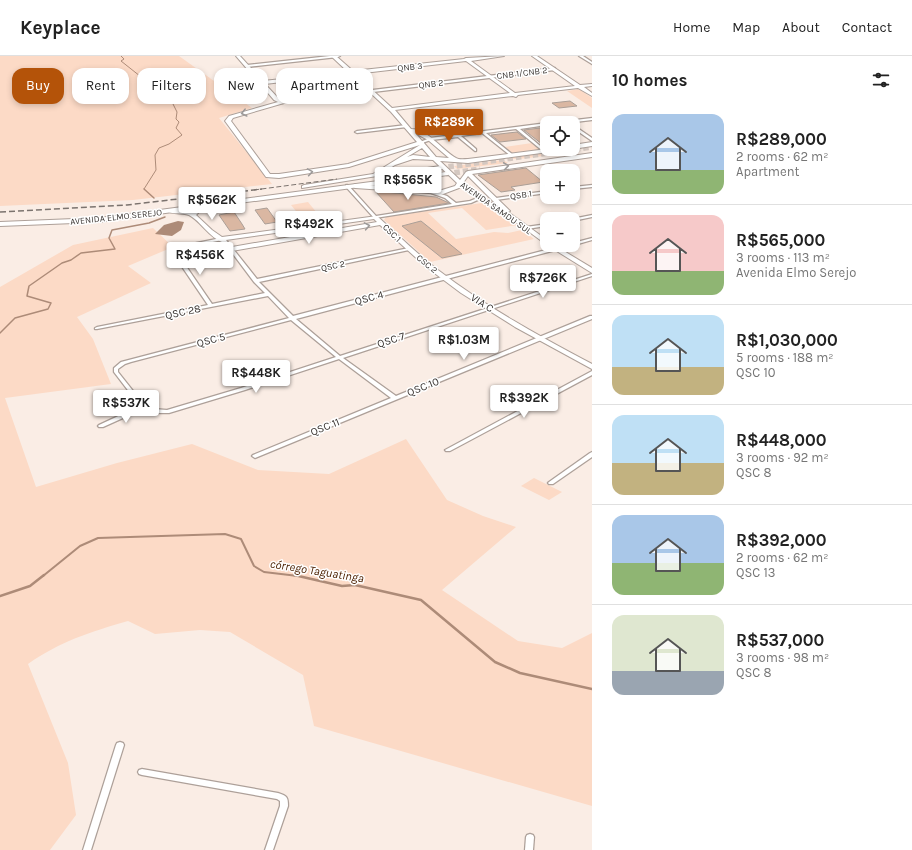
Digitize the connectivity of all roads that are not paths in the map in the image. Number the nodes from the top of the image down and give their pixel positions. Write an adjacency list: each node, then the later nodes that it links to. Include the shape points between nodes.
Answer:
1 (238, 56): 10 (main road)
2 (333, 56): 3 (street); 10 (street); 11 (main road, AVENIDA SAMDU SUL)
3 (338, 56)
4 (462, 56): 8 (main road)
5 (502, 56): 8 (main road, QNB 3)
6 (534, 56): 12 (main road)
7 (581, 56): 9 (street)
8 (468, 60): 13 (main road, QNB 3); 14 (main road)
9 (592, 63)
10 (247, 66)
11 (346, 68)
12 (554, 69): 14 (street, CNB 1/CNB 2); 16 (main road)
13 (373, 71)
14 (491, 76): 18 (street, QNB 2); 20 (main road)
15 (592, 86): 16 (main road)
16 (581, 88): 20 (main road); 21 (main road)
17 (268, 89): 22 (main road)
18 (373, 91)
19 (373, 93): 24 (main road, AVENIDA SAMDU SUL)
20 (516, 95): 24 (main road)
21 (592, 95)
22 (276, 96)
23 (276, 104): 36 (main road, one-way to 36, via 232,117 228,121 268,176 349,166)
24 (392, 110): 28 (main road, AVENIDA SAMDU SUL)
25 (592, 118): 26 (street)
26 (580, 120)
27 (540, 125): 29 (street)
28 (406, 126): 31 (street); 34 (main road); 36 (main road, AVENIDA SAMDU SUL)
29 (517, 128): 32 (street); 39 (street)
30 (580, 131): 35 (street)
31 (357, 132)
32 (484, 133): 33 (street); 42 (street)
33 (459, 136): 34 (street); 40 (street)
34 (430, 139): 36 (street); 45 (main road)
35 (592, 140)
36 (423, 144): 44 (main road, AVENIDA SAMDU SUL); 46 (main road)
37 (592, 144): 38 (main road)
38 (580, 146)
39 (540, 147)
40 (475, 150)
41 (540, 151): 42 (main road)
42 (511, 155): 45 (main road)
43 (592, 155): 49 (main road, one-way to 43)
44 (434, 158): 45 (main road); 46 (main road, via 413,157); 48 (main road, AVENIDA SAMDU SUL)
45 (456, 161)
46 (392, 164): 53 (main road, via 370,176)
47 (440, 168): 53 (main road, AVENIDA ELMO SEREJO)
48 (446, 173): 50 (main road, AVENIDA SAMDU SUL); 51 (main road, AVENIDA ELMO SEREJO)
49 (468, 173): 50 (main road); 58 (main road)
50 (460, 183): 55 (main road, via 450,190); 57 (main road, AVENIDA SAMDU SUL)
51 (347, 186): 55 (main road); 60 (main road, AVENIDA ELMO SEREJO); 64 (street)
52 (592, 186): 54 (street)
53 (304, 187): 67 (main road, AVENIDA ELMO SEREJO, via 115,213 51,219)
54 (580, 187)
55 (432, 192): 59 (street, via 452,200 455,204)
56 (540, 193): 58 (street, QSB 1)
57 (480, 198): 58 (main road); 59 (street); 65 (main road, AVENIDA SAMDU SUL)
58 (496, 199): 65 (main road)
59 (453, 205): 64 (street)
60 (209, 206): 61 (main road, AVENIDA ELMO SEREJO); 62 (main road)
61 (170, 211): 62 (main road); 69 (main road, AVENIDA ELMO SEREJO, via 99,220)
62 (194, 214): 74 (main road, via 208,230)
63 (592, 216): 66 (street)
64 (375, 217): 68 (main road, CSC 1); 74 (main road)
65 (515, 219): 71 (main road, AVENIDA SAMDU SUL)
66 (580, 219)
67 (0, 220)
68 (382, 223): 76 (main road, one-way to 68); 77 (main road, CSC 1)
69 (0, 224)
70 (540, 226): 71 (street)
71 (526, 228): 72 (main road, AVENIDA SAMDU SUL)
72 (540, 238)
73 (592, 239): 75 (street, QSC 4)
74 (223, 240): 76 (street); 85 (street, via 175,247 172,250)
75 (580, 243)
76 (232, 249): 83 (street)
77 (409, 249): 82 (main road, CSC 2); 83 (street, QSC 2)
78 (545, 252): 82 (street, QSC 4)
79 (561, 252): 80 (main road)
80 (592, 271)
81 (592, 275): 86 (street, QSC 7)
82 (446, 279): 86 (main road, VIA C); 88 (street, QSC 4)
83 (256, 281): 84 (street)
84 (269, 294): 85 (street, QSC 28); 88 (street)
85 (211, 306): 89 (street, QSC 28)
86 (489, 308): 90 (main road, VIA C); 91 (street, QSC 7)
87 (592, 317): 90 (street, QSC 10)
88 (292, 318): 91 (street); 95 (street, QSC 5, via 119,366 116,372)
89 (97, 328)
90 (540, 339): 92 (main road, VIA C); 94 (street, QSC 10)
91 (339, 357): 94 (street); 95 (street, QSC 7, via 167,412 153,411)
92 (592, 368)
93 (592, 373): 97 (street)
94 (395, 398): 99 (street, QSC 11)
95 (143, 406): 96 (street)
96 (101, 426)
97 (448, 450)
98 (592, 454): 100 (street)
99 (255, 456)
100 (551, 483)
101 (120, 745): 104 (street)
102 (142, 772): 105 (street, via 284,799)
103 (530, 838): 106 (street)
104 (87, 850)
105 (269, 850)
106 (529, 850)

